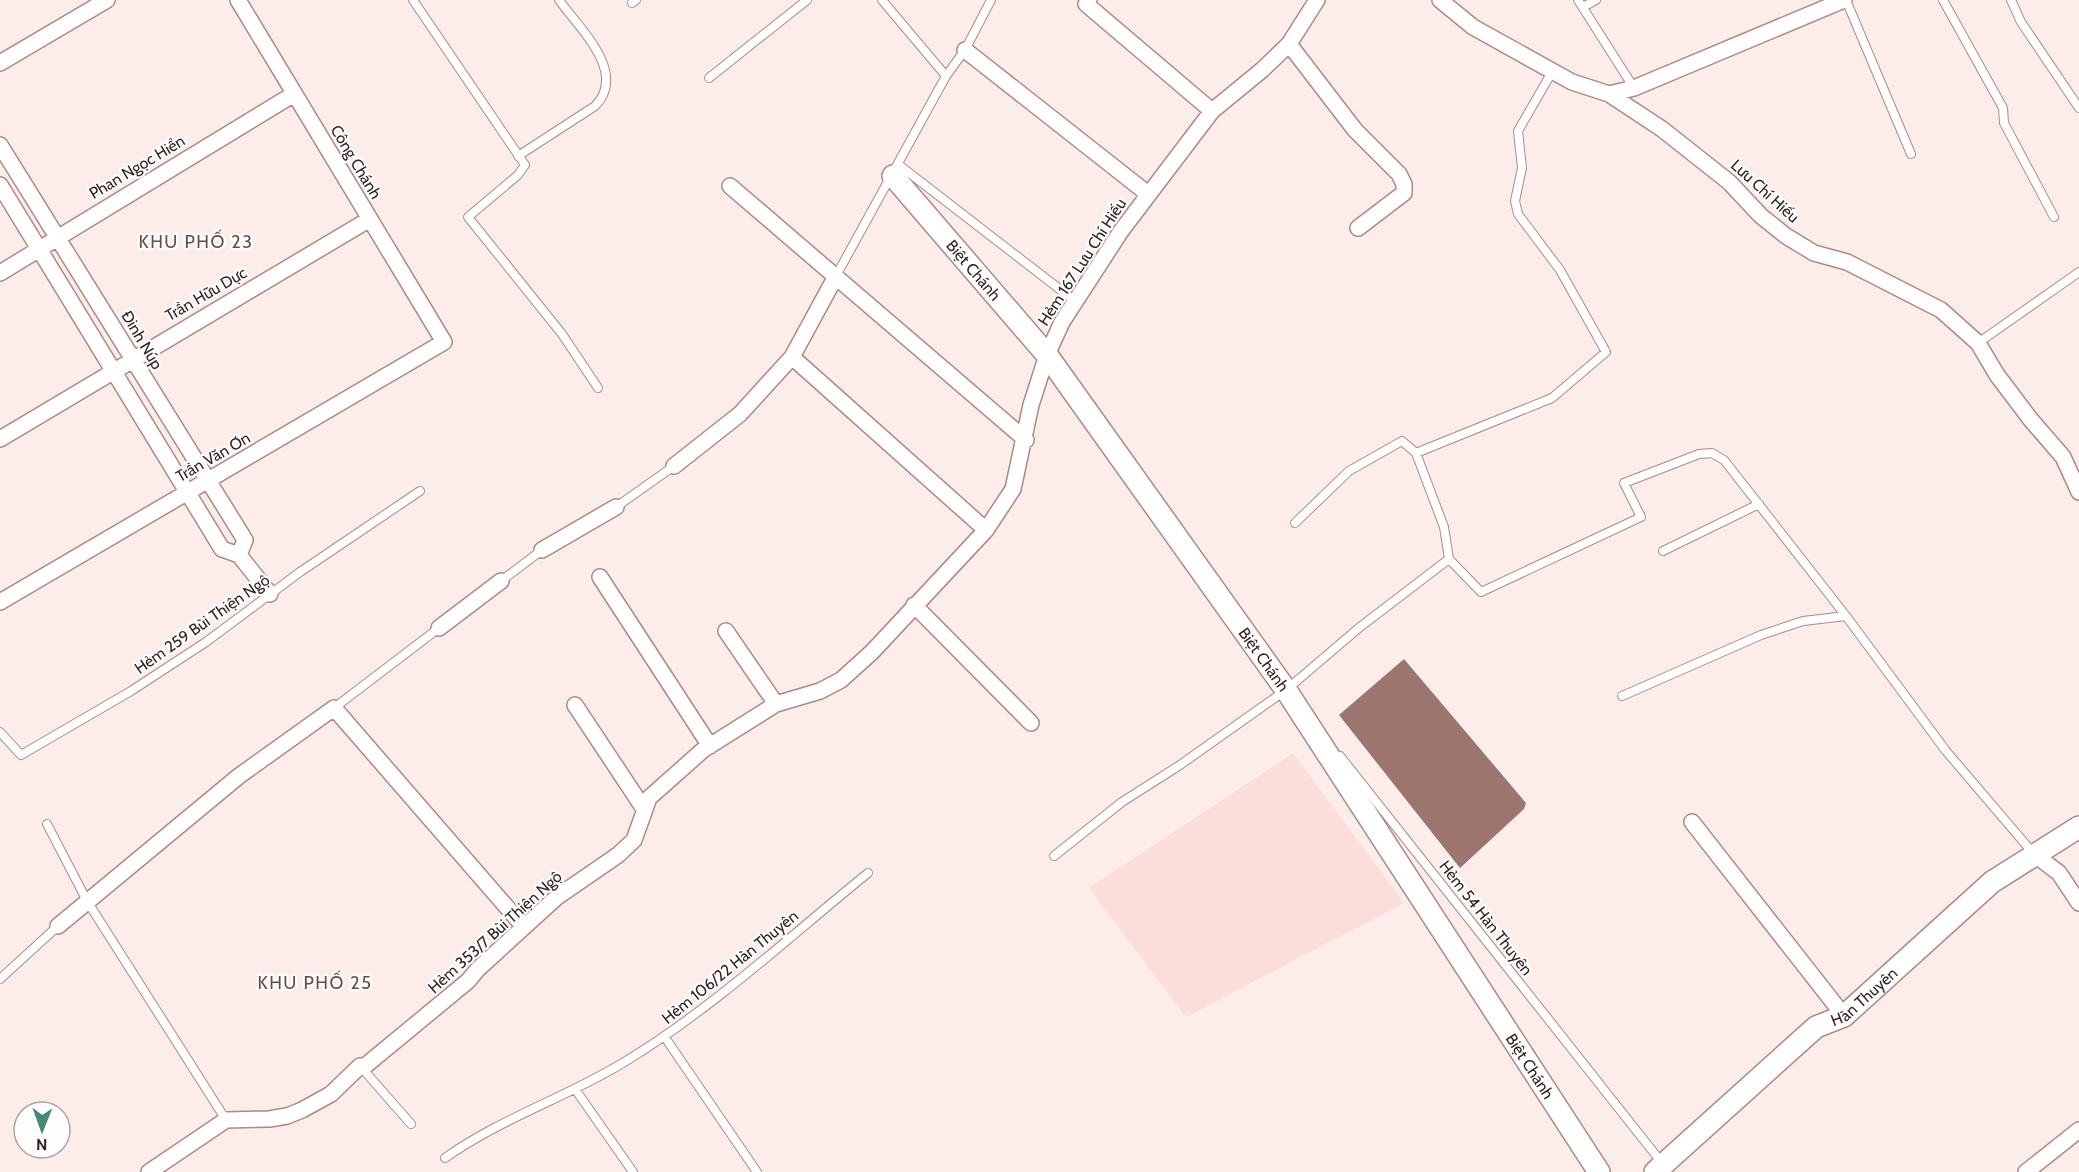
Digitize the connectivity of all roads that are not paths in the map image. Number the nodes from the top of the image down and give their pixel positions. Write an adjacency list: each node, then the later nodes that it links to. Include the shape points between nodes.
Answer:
1 (107, 0): 18 (street)
2 (238, 0): 23 (street, Công Chánh)
3 (413, 0): 29 (lane)
4 (559, 0): 29 (lane, via 606,67 608,84 604,96 594,106)
5 (807, 0): 21 (lane)
6 (882, 0): 20 (lane)
7 (991, 0): 17 (lane)
8 (1089, 0): 26 (street, via 1086,4)
9 (1317, 0): 16 (street, Hẻm 167 Lưu Chí Hiếu)
10 (1440, 0): 19 (street, Lưu Chí Hiếu, via 1473,27)
11 (1596, 0): 15 (lane)
12 (1845, 0): 22 (street); 28 (lane)
13 (1943, 0): 34 (lane, via 2003,108 2004,123)
14 (2011, 0): 25 (lane, via 2021,22)
15 (1580, 4): 22 (lane)
16 (1289, 44): 26 (street, Hẻm 167 Lưu Chí Hiếu); 36 (street, via 1355,130 1399,174 1404,184 1404,193)
17 (964, 50): 20 (lane); 33 (street)
18 (0, 63)
19 (1552, 72): 24 (street, Lưu Chí Hiếu); 52 (lane, via 1518,131 1522,168 1515,201 1518,214 1560,270 1606,352 1552,398)
20 (946, 76): 30 (lane)
21 (709, 78)
22 (1634, 88): 24 (street)
23 (294, 94): 35 (street, Công Chánh); 37 (street, Phan Ngọc Hiển)
24 (1610, 94): 44 (street, Lưu Chí Hiếu, via 1697,155 1786,236 1814,253 1847,261 1906,290 1941,310)
25 (2079, 108)
26 (1212, 111): 33 (street, Hẻm 167 Lưu Chí Hiếu)
27 (0, 145): 37 (street, Đinh Núp)
28 (1911, 154)
29 (518, 156): 49 (lane, via 525,165 518,175 468,217 562,334)
30 (896, 170): 41 (lane); 42 (lane); 45 (street, Biệt Chánh)
31 (0, 184): 38 (street)
32 (730, 186): 41 (street)
33 (1148, 194): 42 (street, Hẻm 167 Lưu Chí Hiếu)
34 (2054, 217)
35 (370, 219): 43 (street, Công Chánh); 47 (street, Trần Hữu Dực)
36 (1358, 228)
37 (58, 236): 38 (street, Phan Ngọc Hiển); 47 (street, Đinh Núp)
38 (41, 248): 40 (street, Phan Ngọc Hiển); 48 (street)
39 (2079, 272): 44 (lane)
40 (0, 273)
41 (836, 276): 46 (street); 51 (street)
42 (1075, 301): 45 (street, Hẻm 167 Lưu Chí Hiếu)
43 (444, 342): 54 (street, Trần Văn Ơn)
44 (1978, 343): 57 (street, Lưu Chí Hiếu, via 1997,375 2063,458)
45 (1047, 355): 51 (street, Hẻm 167 Lưu Chí Hiếu, via 1031,405); 74 (street, Biệt Chánh)
46 (792, 357): 53 (street, via 740,414); 61 (street)
47 (131, 358): 48 (street, Trần Hữu Dực); 54 (street, Đinh Núp)
48 (114, 371): 50 (street, Trần Hữu Dực); 56 (street)
49 (598, 388)
50 (0, 439)
51 (1026, 440): 61 (street, Hẻm 167 Lưu Chí Hiếu, via 1013,489)
52 (1416, 453): 60 (lane, via 1402,441 1349,471); 65 (lane, via 1444,526)
53 (674, 466): 59 (lane)
54 (207, 481): 56 (street, Trần Văn Ơn); 64 (street, Đinh Núp, via 245,540)
55 (420, 491): 68 (lane, Hẻm 259 Bùi Thiện Ngộ)
56 (187, 492): 64 (street, via 222,549); 69 (street, Trần Văn Ơn)
57 (2079, 492)
58 (1759, 504): 63 (lane); 65 (lane, via 1724,460 1712,453 1699,454 1624,483 1641,517 1480,592); 71 (lane)
59 (616, 507): 62 (street)
60 (1295, 523)
61 (986, 530): 70 (street, Hẻm 167 Lưu Chí Hiếu)
62 (542, 550): 67 (lane)
63 (1663, 551)
64 (239, 555): 68 (street)
65 (1449, 559): 74 (lane)
66 (600, 577): 81 (street)
67 (501, 581): 72 (street)
68 (270, 594): 80 (lane, Hẻm 259 Bùi Thiện Ngộ, via 131,691 21,755)
69 (0, 602)
70 (914, 605): 76 (street, Hẻm 353/7 Bùi Thiện Ngộ, via 842,680); 79 (street)
71 (1846, 616): 75 (lane, via 1803,621 1761,635); 86 (lane, via 1946,751)
72 (439, 628): 78 (lane)
73 (726, 631): 76 (street)
74 (1286, 690): 87 (lane, via 1122,802); 102 (lane, Hẻm 54 Hàn Thuyên); 106 (street, Biệt Chánh)
75 (1622, 696)
76 (776, 704): 81 (street, Hẻm 353/7 Bùi Thiện Ngộ)
77 (575, 705): 82 (street)
78 (334, 708): 89 (street, via 239,776); 92 (street)
79 (1031, 723)
80 (0, 732)
81 (711, 746): 82 (street, Hẻm 353/7 Bùi Thiện Ngộ, via 659,788)
82 (644, 809): 92 (street, Hẻm 353/7 Bùi Thiện Ngộ, via 634,840 556,897)
83 (1692, 822): 94 (street)
84 (46, 824): 89 (lane)
85 (2079, 827): 86 (street, Hàn Thuyên)
86 (2034, 854): 90 (street, via 2059,873); 94 (street, Hàn Thuyên, via 1992,882)
87 (1054, 856)
88 (868, 873): 95 (lane, Hẻm 106/22 Hàn Thuyên, via 716,999)
89 (87, 901): 91 (street); 98 (lane)
90 (2079, 903)
91 (58, 926): 93 (lane)
92 (524, 927): 96 (street, Hẻm 353/7 Bùi Thiện Ngộ, via 468,981)
93 (0, 979)
94 (1844, 1016): 102 (street, Hàn Thuyên, via 1816,1027)
95 (664, 1036): 97 (lane, Hẻm 106/22 Hàn Thuyên); 105 (lane)
96 (360, 1066): 98 (street, Hẻm 353/7 Bùi Thiện Ngộ, via 331,1094 287,1116); 99 (lane)
97 (575, 1089): 101 (lane, Hẻm 106/22 Hàn Thuyên, via 497,1126); 104 (lane)
98 (226, 1120): 103 (street)
99 (411, 1124)
100 (2079, 1130): 107 (street)
101 (445, 1158)
102 (1662, 1170)
103 (149, 1172)
104 (633, 1172)
105 (757, 1172)
106 (1599, 1172)
107 (2026, 1172)

